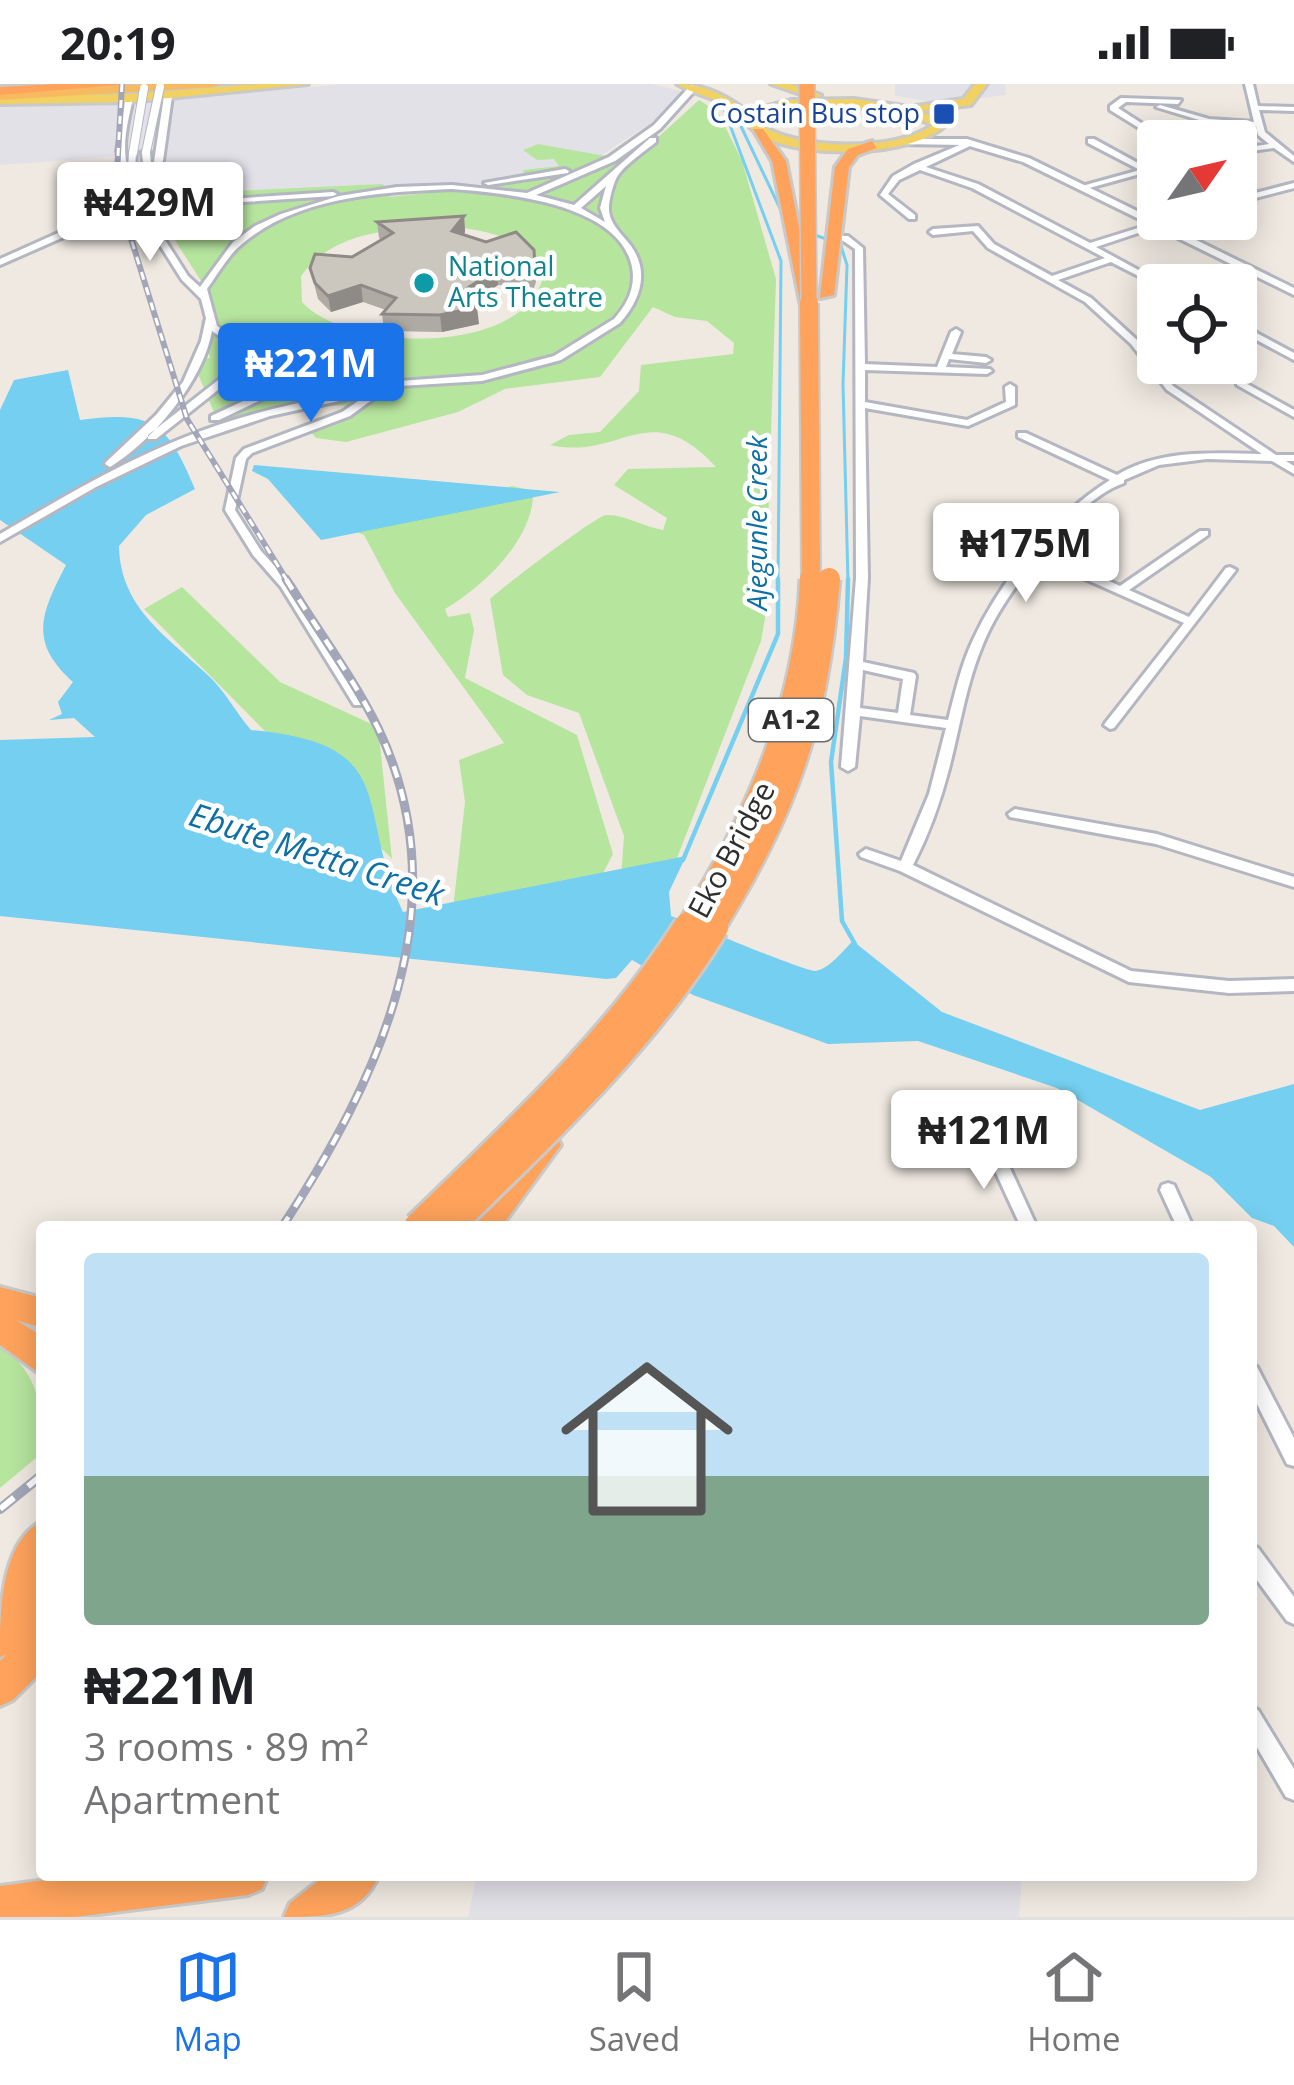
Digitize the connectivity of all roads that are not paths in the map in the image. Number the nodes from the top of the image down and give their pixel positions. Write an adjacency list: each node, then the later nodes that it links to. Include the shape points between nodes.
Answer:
1 (25, 84): 13 (highway)
2 (214, 84): 11 (highway)
3 (302, 84): 11 (main road)
4 (777, 84): 16 (main road)
5 (807, 84): 66 (highway, Eko Bridge / A1-2, bridge)
6 (823, 84): 66 (highway, Eko Bridge / A1-2)
7 (981, 84): 18 (main road, via 952,107)
8 (994, 84): 24 (main road, via 959,118)
9 (1249, 84): 19 (street)
10 (688, 86): 14 (main road); 21 (street)
11 (156, 88): 12 (main road); 13 (highway); 40 (street, bridge, via 133,153); 41 (street, bridge); 41 (street, via 158,175)
12 (127, 91): 13 (highway); 40 (street, via 119,154)
13 (0, 93)
14 (722, 99): 21 (street, via 694,100); 27 (main road)
15 (1178, 102): 25 (street, via 1124,100 1113,107)
16 (871, 105): 18 (main road); 27 (main road, via 778,105 760,112)
17 (1154, 105): 22 (street)
18 (895, 108): 24 (main road)
19 (1256, 108): 20 (street); 23 (street)
20 (1294, 110)
21 (675, 114): 35 (street); 38 (street)
22 (1206, 120)
23 (1257, 120)
24 (941, 123): 29 (main road, via 933,134); 30 (street)
25 (1137, 123)
26 (1257, 124): 32 (street)
27 (756, 128): 31 (main road, via 801,144); 66 (highway, bridge, via 779,160)
28 (1091, 141): 36 (street)
29 (902, 142): 30 (street); 31 (main road)
30 (968, 142): 37 (street); 44 (street)
31 (872, 145): 66 (highway, via 842,167)
32 (1276, 145): 33 (street); 34 (street)
33 (1257, 148)
34 (1294, 160)
35 (603, 162): 43 (street); 46 (street)
36 (1137, 162)
37 (917, 166): 53 (street, via 884,194); 59 (street, via 975,186)
38 (621, 170): 50 (street); 56 (street, via 604,208)
39 (1137, 173): 44 (street)
40 (133, 184): 52 (street, via 130,192)
41 (149, 184): 48 (street)
42 (1294, 184): 47 (street)
43 (452, 188): 45 (street); 46 (street)
44 (1085, 188): 51 (street)
45 (378, 192): 49 (street); 65 (street, via 260,227 230,249)
46 (527, 195): 50 (street)
47 (1257, 195)
48 (173, 199): 49 (street); 52 (street)
49 (198, 203): 52 (street)
50 (574, 210): 56 (street)
51 (1137, 214)
52 (147, 215): 61 (street, via 58,235); 65 (street)
53 (912, 218)
54 (1137, 231): 59 (street)
55 (933, 232): 63 (street, via 975,228)
56 (614, 233): 78 (street, via 637,267 638,286 608,329 511,374)
57 (845, 238): 73 (street, via 859,248)
58 (1190, 240): 64 (street)
59 (1090, 246): 60 (street)
60 (1114, 259): 62 (street); 63 (street)
61 (0, 262)
62 (1137, 271)
63 (1052, 279): 85 (street, via 1103,312 1169,388)
64 (1294, 292)
65 (204, 297): 67 (street)
66 (817, 300): 106 (highway, Eko Bridge / A1-2, bridge, via 829,628 810,724 746,881 709,940); 108 (highway, Eko Bridge / A1-2, bridge, via 806,663 766,795 714,895 666,964)
67 (210, 318): 71 (street); 82 (street, via 207,343)
68 (956, 332): 70 (street)
69 (1257, 337): 72 (street)
70 (947, 356): 74 (street); 74 (street, via 987,366)
71 (254, 357): 75 (street); 82 (street)
72 (1294, 357)
73 (859, 367): 74 (street); 80 (street)
74 (940, 370)
75 (304, 376): 78 (street); 83 (street)
76 (1242, 384): 81 (street)
77 (1010, 386): 80 (street, via 1007,406 968,423)
78 (422, 387): 79 (street)
79 (380, 391): 83 (street); 95 (street, via 346,414 248,451 230,497 246,536)
80 (859, 404): 94 (street)
81 (1294, 414)
82 (170, 417): 86 (street)
83 (192, 431): 86 (street)
84 (1022, 435): 87 (street)
85 (1287, 463): 87 (street, via 1158,461)
86 (113, 466): 89 (street)
87 (1120, 481): 90 (street)
88 (1204, 532): 92 (street)
89 (0, 535)
90 (1035, 552): 92 (street); 98 (street, via 978,641)
91 (1230, 570): 93 (street)
92 (1123, 590): 93 (street)
93 (1191, 622): 99 (street)
94 (856, 664): 96 (street); 97 (street, via 910,676)
95 (358, 702)
96 (854, 711): 97 (street); 100 (street)
97 (903, 718): 98 (street)
98 (953, 725): 103 (street, via 928,827)
99 (1110, 725)
100 (848, 767)
101 (1015, 814): 104 (street, via 1157,838)
102 (866, 854): 103 (street)
103 (905, 867): 105 (street, via 1129,976)
104 (1294, 882)
105 (1294, 985)
106 (579, 1100): 112 (highway, Eko Bridge / A1-2, bridge); 113 (highway, bridge)
107 (986, 1134): 114 (street)
108 (508, 1139): 110 (highway, bridge); 111 (highway, Eko Bridge / A1-2, bridge)
109 (1168, 1190): 115 (street)
110 (407, 1221)
111 (424, 1221)
112 (454, 1221)
113 (488, 1221)
114 (1026, 1221)
115 (1182, 1221)
116 (0, 1301): 117 (highway)
117 (36, 1311)
118 (0, 1328): 119 (highway)
119 (36, 1353)
120 (1257, 1385): 121 (street)
121 (1294, 1457)
122 (36, 1549): 125 (highway)
123 (1257, 1563): 126 (street)
124 (36, 1604): 127 (highway)
125 (0, 1607)
126 (1294, 1614)
127 (0, 1639)
128 (36, 1651): 129 (highway)
129 (0, 1687)
130 (1257, 1727): 131 (street)
131 (1294, 1789)
132 (200, 1881): 134 (highway)
133 (351, 1881): 135 (highway)
134 (0, 1906)
135 (304, 1917)

